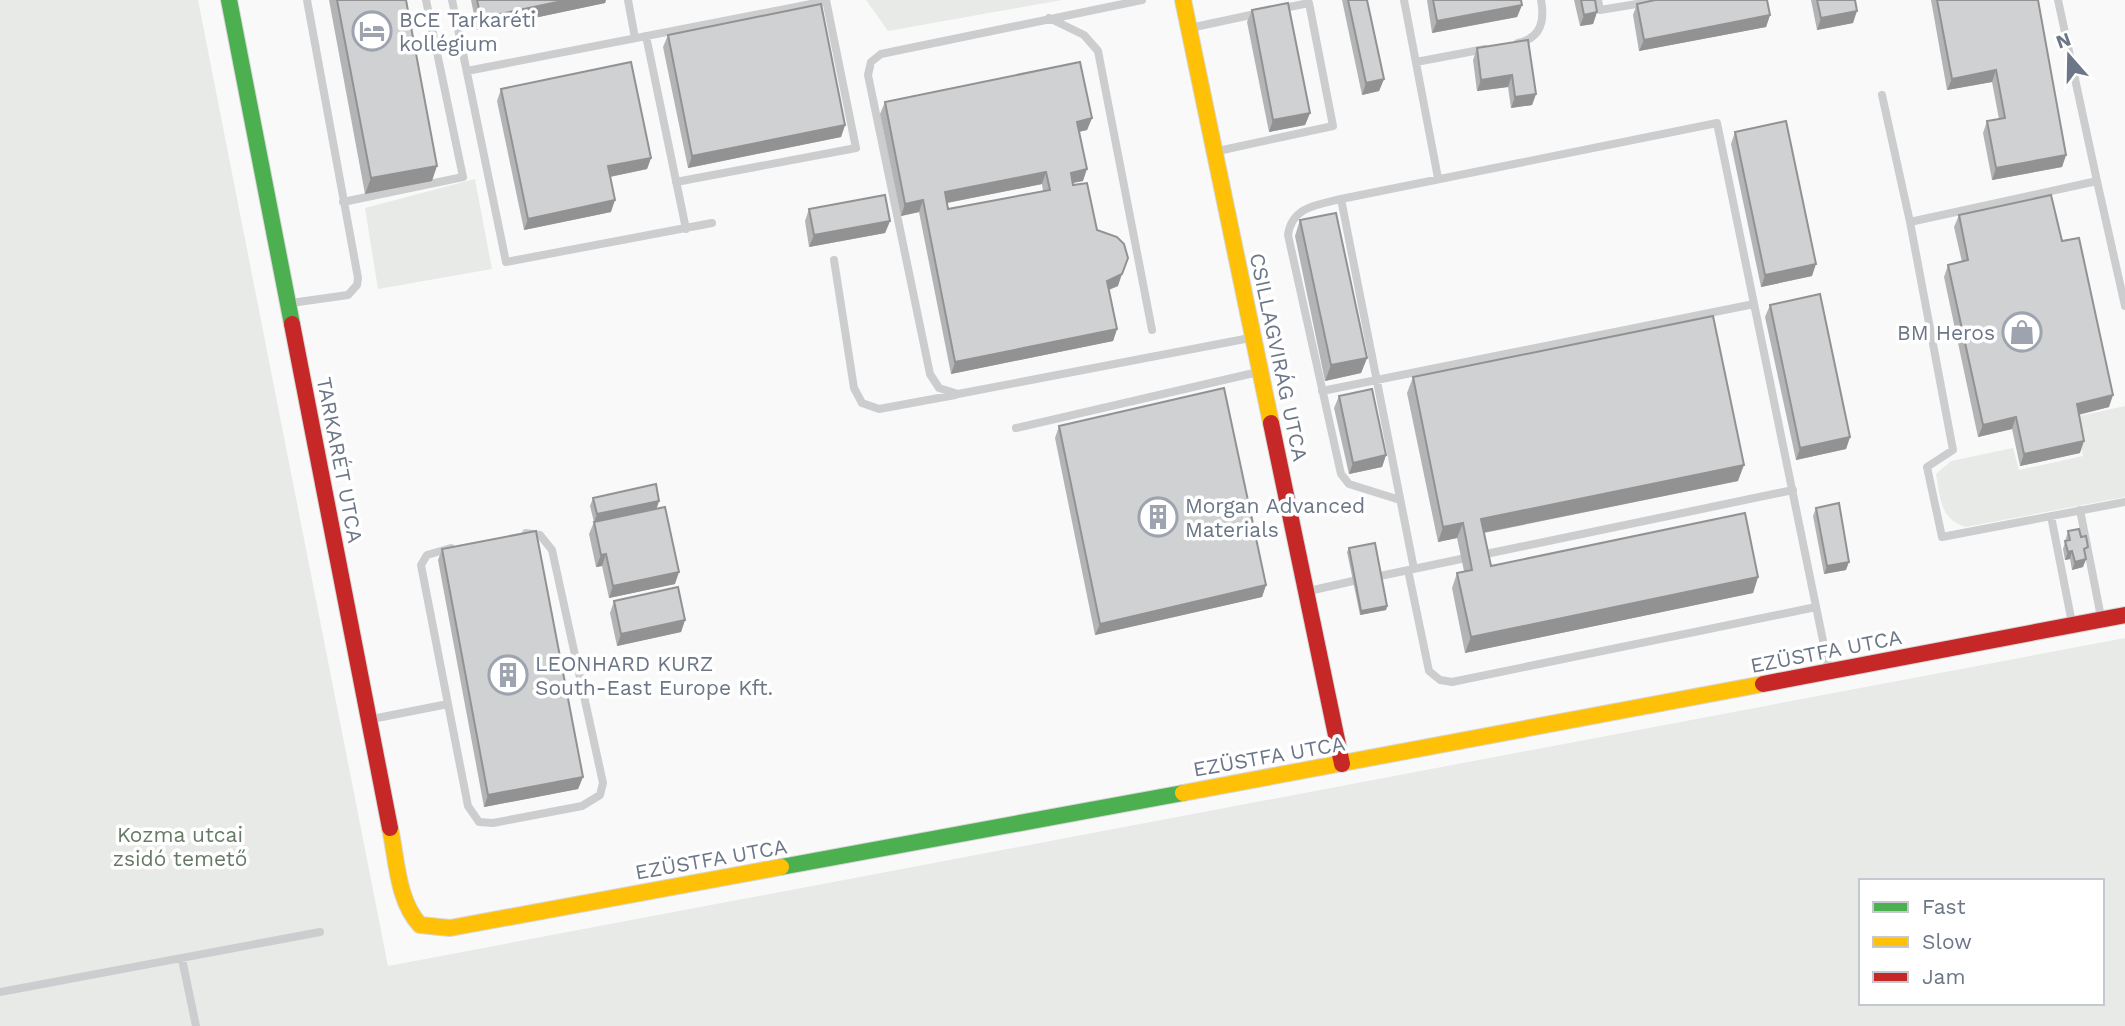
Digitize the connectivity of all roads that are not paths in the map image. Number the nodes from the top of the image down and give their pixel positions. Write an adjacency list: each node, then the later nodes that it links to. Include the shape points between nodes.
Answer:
1 (229, 0): 33 (street, TARKARÉT UTCA)
2 (307, 0): 28 (lane)
3 (426, 0): 28 (lane, via 463,177)
4 (452, 0): 21 (lane)
5 (628, 0): 17 (lane)
6 (1142, 0): 14 (lane)
7 (1183, 0): 15 (street, CSILLAGVIRÁG UTCA)
8 (1404, 0): 20 (lane)
9 (1541, 0): 18 (lane, via 1539,31)
10 (1598, 0): 11 (lane, via 1600,10)
11 (1661, 0)
12 (2058, 0): 25 (lane)
13 (826, 1): 16 (lane); 26 (lane, via 856,148)
14 (1049, 18): 36 (lane, via 1084,35 1098,51); 41 (lane, via 881,54 868,68 930,374 939,388)
15 (1189, 29): 23 (street, CSILLAGVIRÁG UTCA); 23 (lane, via 1310,3 1333,126)
16 (646, 36): 17 (lane); 26 (lane)
17 (635, 38): 21 (lane)
18 (1510, 45)
19 (1497, 47): 20 (lane)
20 (1416, 62): 24 (lane)
21 (467, 71): 31 (lane, via 506,262)
22 (1882, 95): 29 (lane)
23 (1215, 151): 37 (street, CSILLAGVIRÁG UTCA)
24 (1438, 178): 27 (lane); 34 (lane, via 1717,122)
25 (2097, 181): 29 (lane); 35 (lane)
26 (676, 182): 31 (lane)
27 (1341, 199): 39 (lane); 40 (lane, via 1302,210 1290,222 1288,235)
28 (343, 202): 33 (lane, via 357,285 348,295)
29 (1910, 222): 47 (lane, via 1953,450 1927,467 1942,537)
30 (712, 223): 31 (lane)
31 (685, 229)
32 (834, 260): 41 (lane, via 854,388 862,402 879,409)
33 (289, 303): 62 (street, TARKARÉT UTCA)
34 (1754, 304): 39 (lane); 43 (lane)
35 (2125, 306)
36 (1152, 330)
37 (1253, 338): 38 (street, CSILLAGVIRÁG UTCA); 41 (lane)
38 (1260, 372): 42 (lane); 55 (street, CSILLAGVIRÁG UTCA)
39 (1376, 381): 40 (lane); 44 (lane)
40 (1322, 391): 44 (lane, via 1344,479)
41 (958, 394)
42 (1016, 428)
43 (1793, 490): 50 (lane); 56 (lane)
44 (1400, 500): 52 (lane)
45 (2125, 502): 46 (lane)
46 (2080, 510): 47 (lane); 58 (lane)
47 (2051, 516): 59 (lane)
48 (514, 536): 61 (lane, via 540,535 552,550 603,783 600,795 582,806 479,822 468,806)
49 (459, 547): 61 (lane, via 427,555 421,565)
50 (1481, 555)
51 (1461, 559): 52 (lane)
52 (1411, 569): 53 (lane); 56 (lane, via 1429,671 1452,682)
53 (1380, 576)
54 (1353, 581): 55 (lane)
55 (1306, 591): 63 (street, CSILLAGVIRÁG UTCA)
56 (1816, 607): 60 (lane)
57 (2125, 615): 58 (street, EZÜSTFA UTCA)
58 (2101, 620): 59 (street, EZÜSTFA UTCA)
59 (2072, 625): 60 (street, EZÜSTFA UTCA)
60 (1829, 673): 63 (street, EZÜSTFA UTCA)
61 (448, 704): 62 (lane)
62 (369, 720): 64 (street, TARKARÉT UTCA, via 404,898)
63 (1342, 764): 64 (street, EZÜSTFA UTCA, via 450,928)
64 (420, 925)
65 (320, 932): 66 (lane)
66 (182, 959): 67 (lane); 68 (lane)
67 (0, 992)
68 (196, 1026)

